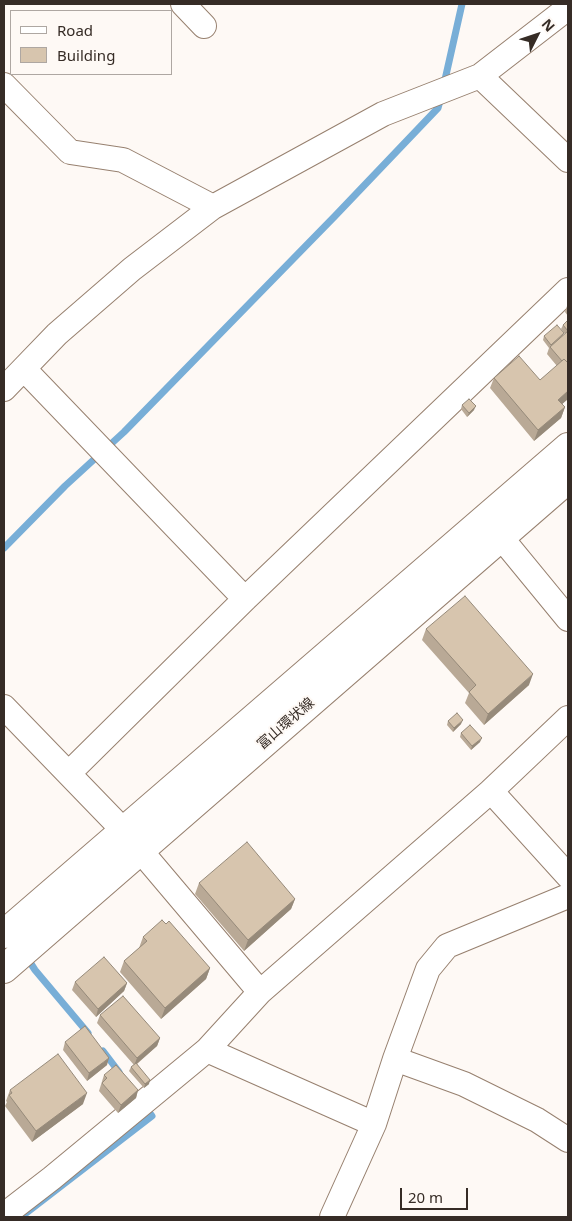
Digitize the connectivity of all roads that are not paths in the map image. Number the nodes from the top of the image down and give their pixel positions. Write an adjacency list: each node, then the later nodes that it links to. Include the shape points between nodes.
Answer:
1 (183, 4): 3 (street)
2 (568, 8): 4 (street)
3 (204, 26)
4 (480, 76): 6 (street); 7 (street, via 383,114)
5 (4, 85): 7 (street, via 70,152 123,160)
6 (568, 160)
7 (214, 207): 9 (street, via 132,269 57,334)
8 (568, 290): 14 (street)
9 (24, 369): 10 (street); 14 (street)
10 (4, 389)
11 (568, 446): 13 (main road, 富山環状線)
12 (568, 479): 13 (main road, 富山環状線)
13 (493, 528): 15 (street); 20 (main road, 富山環状線); 21 (main road, 富山環状線)
14 (245, 599): 18 (street)
15 (568, 619)
16 (4, 708): 18 (street)
17 (568, 718): 19 (street)
18 (69, 773): 20 (street)
19 (491, 791): 22 (street); 26 (street)
20 (123, 830): 21 (street); 24 (main road, 富山環状線)
21 (141, 850): 25 (main road, 富山環状線); 26 (street)
22 (568, 876)
23 (568, 896): 28 (street, via 447,946 428,969)
24 (4, 934)
25 (4, 969)
26 (260, 992): 27 (street)
27 (207, 1050): 29 (street); 31 (street)
28 (395, 1059): 29 (street); 30 (street, via 464,1084 537,1120)
29 (374, 1124): 32 (street)
30 (568, 1140)
31 (4, 1215)
32 (332, 1217)

